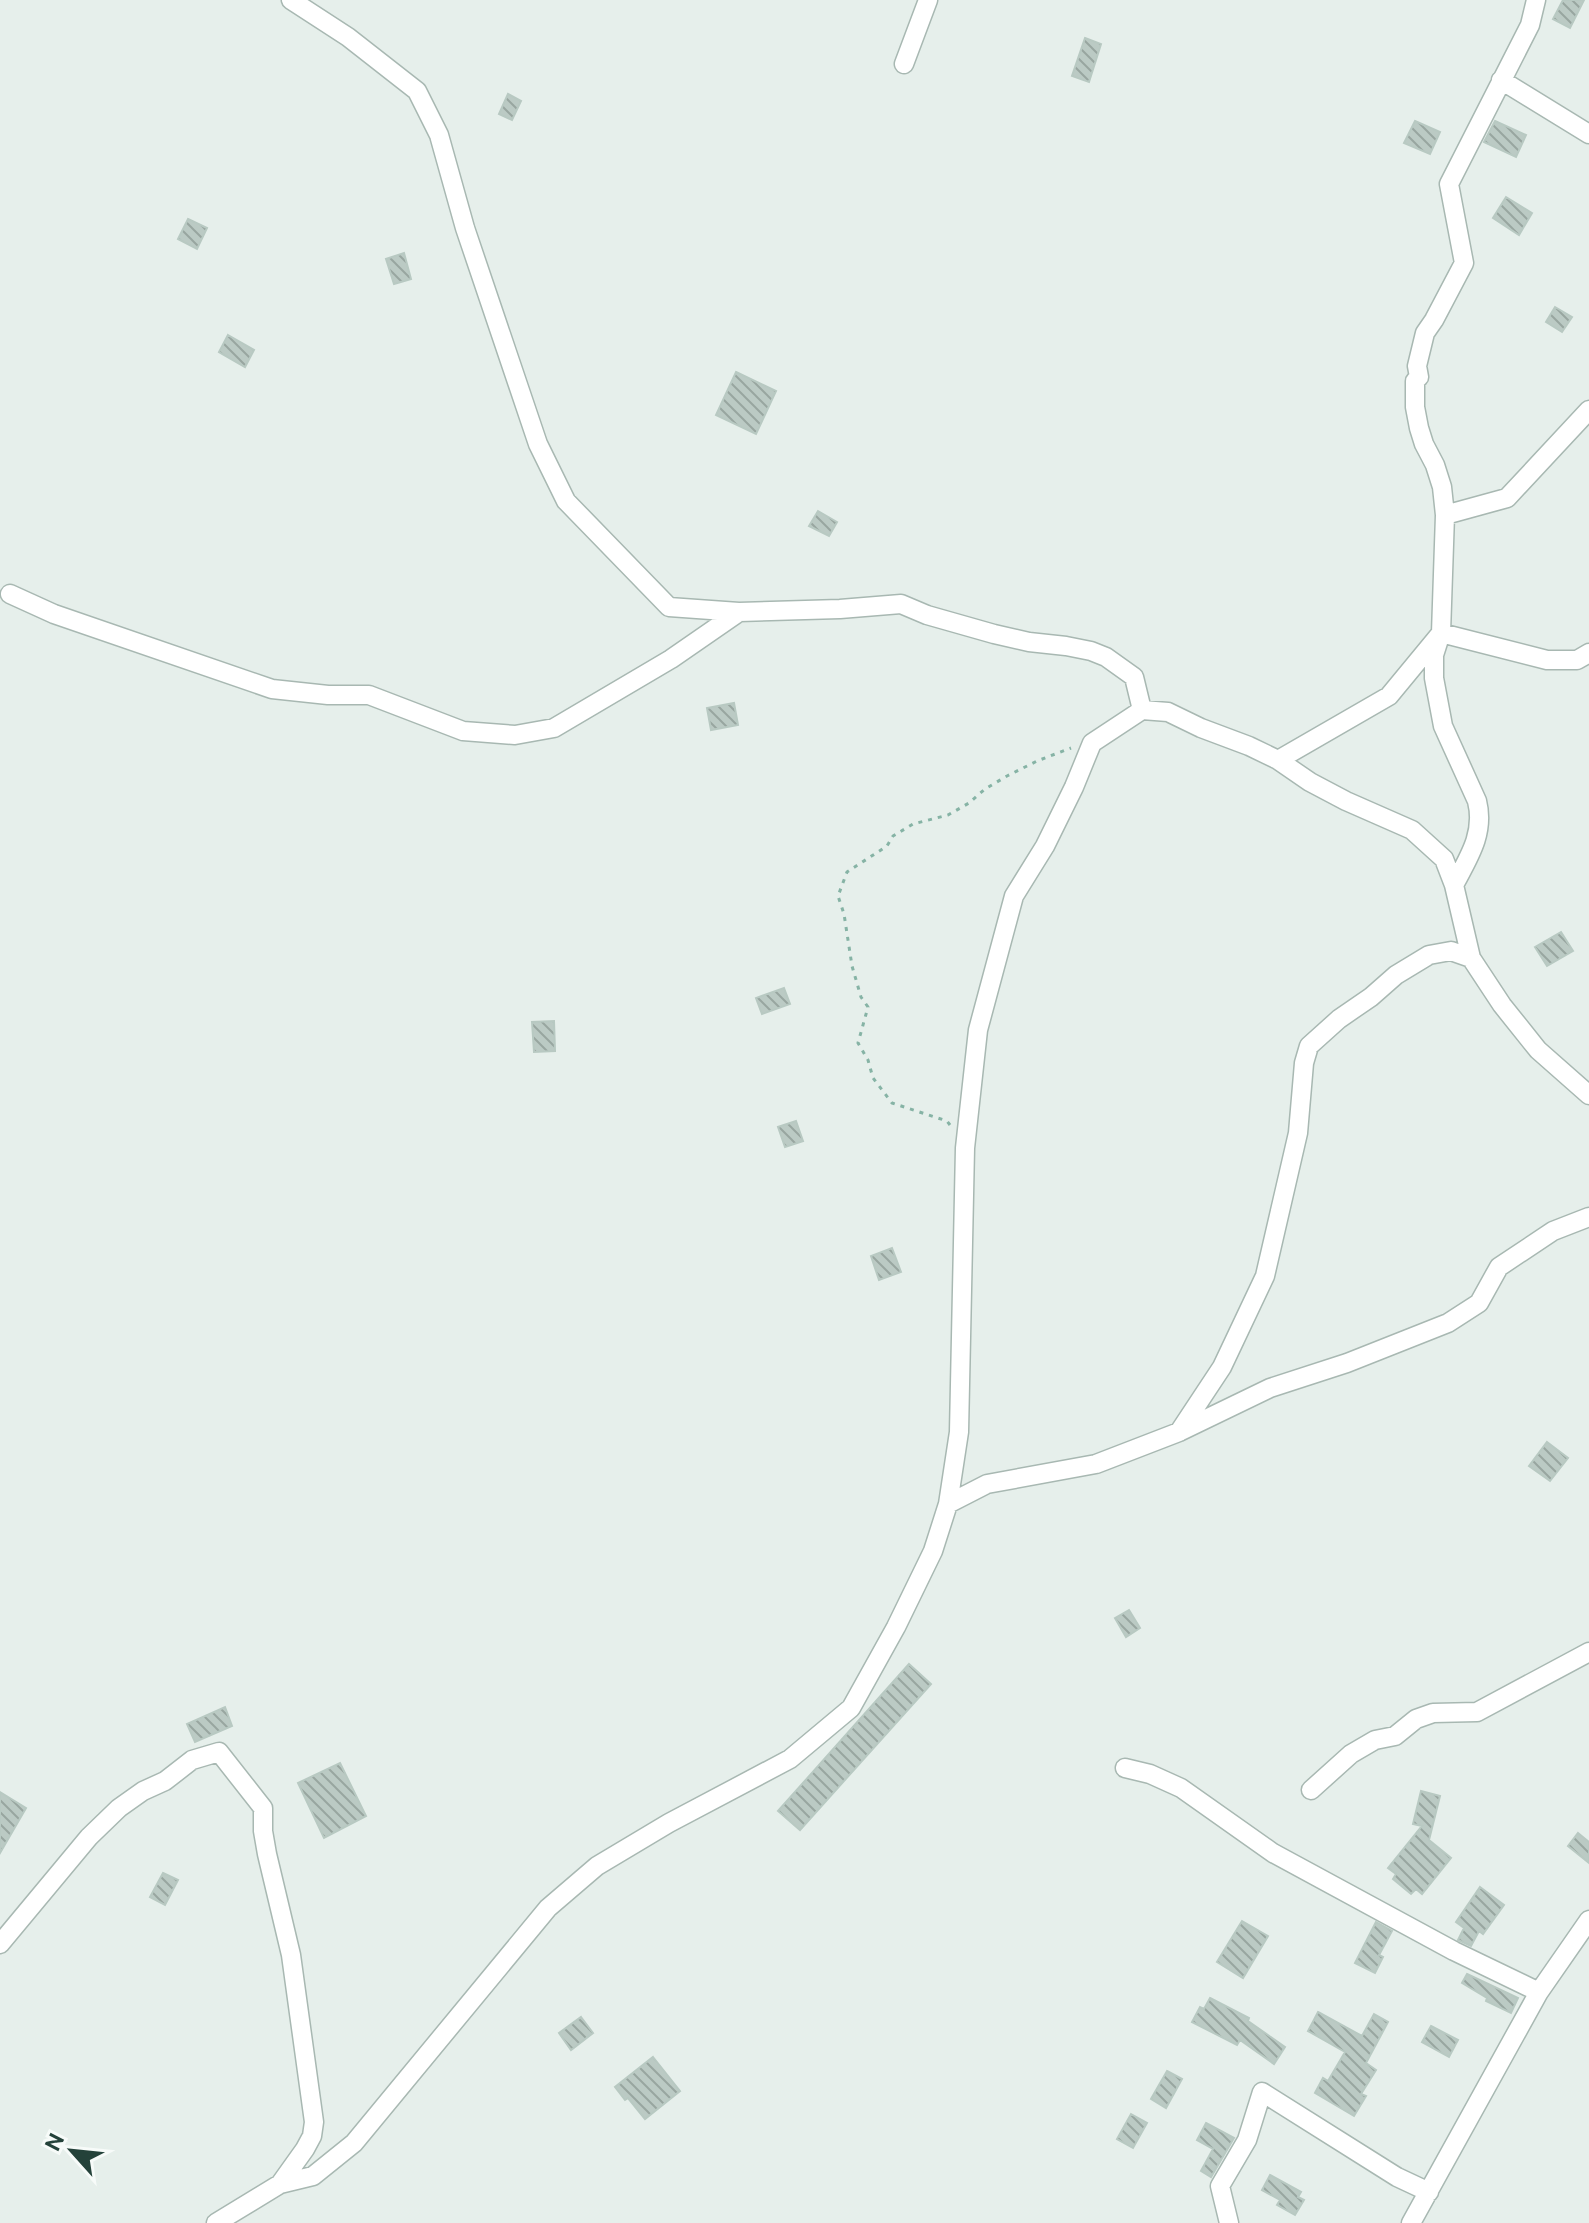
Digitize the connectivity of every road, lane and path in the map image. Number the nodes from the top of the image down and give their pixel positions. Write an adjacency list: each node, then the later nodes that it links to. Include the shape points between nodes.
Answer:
1 (291, 0): 10 (street, via 417,91 439,135 538,444 566,501 669,607)
2 (928, 0): 4 (street)
3 (1536, 0): 5 (street, via 1530,25)
4 (904, 64)
5 (1501, 80): 6 (street); 8 (street, via 1449,184 1464,263 1425,333 1415,381 1417,418 1442,487)
6 (1589, 134)
7 (1589, 410): 8 (street, via 1507,498)
8 (1445, 515): 11 (street)
9 (10, 594): 10 (street, via 272,689 369,695 463,731 515,735 554,728)
10 (739, 612): 13 (street, via 901,604 994,634 1106,657 1134,677)
11 (1441, 633): 12 (street, via 1547,660 1577,660); 15 (street, via 1389,696); 16 (street, via 1434,678 1443,726 1479,812 1477,839)
12 (1589, 653)
13 (1142, 710): 14 (street); 15 (street, via 1168,712)
14 (1092, 743): 19 (street, via 1045,846 1014,896 978,1030); 19 (path, via 1037,761 948,815 913,824 847,872 841,884 838,896 852,966 868,1007 858,1043 873,1078 892,1103 947,1121)
15 (1278, 760): 16 (street, via 1346,801 1412,830 1444,859)
16 (1454, 885): 17 (street)
17 (1471, 958): 18 (street, via 1538,1050); 21 (street, via 1451,951 1429,955 1396,975 1309,1046 1298,1133 1265,1276 1222,1367)
18 (1589, 1095)
19 (965, 1148): 22 (street, via 959,1432)
20 (1589, 1217): 21 (street, via 1553,1231 1499,1267 1479,1303 1448,1323 1270,1388)
21 (1179, 1432): 22 (street, via 1096,1464 987,1484)
22 (948, 1504): 29 (street, via 933,1551 851,1708 790,1759 597,1866 548,1908 354,2143 313,2176)
23 (1589, 1652): 25 (street, via 1477,1712 1433,1713 1416,1719 1395,1736 1351,1754)
24 (1125, 1768): 28 (street, via 1181,1788 1273,1853)
25 (1311, 1790)
26 (1589, 1920): 28 (street)
27 (0, 1944): 29 (street, via 119,1808 192,1760 219,1752 263,1808 267,1854 291,1955 314,2122 305,2149)
28 (1539, 1992): 30 (street)
29 (280, 2184): 31 (street)
30 (1429, 2192): 32 (street, via 1262,2092 1247,2140 1220,2186); 33 (street)
31 (216, 2223)
32 (1229, 2223)
33 (1411, 2223)

